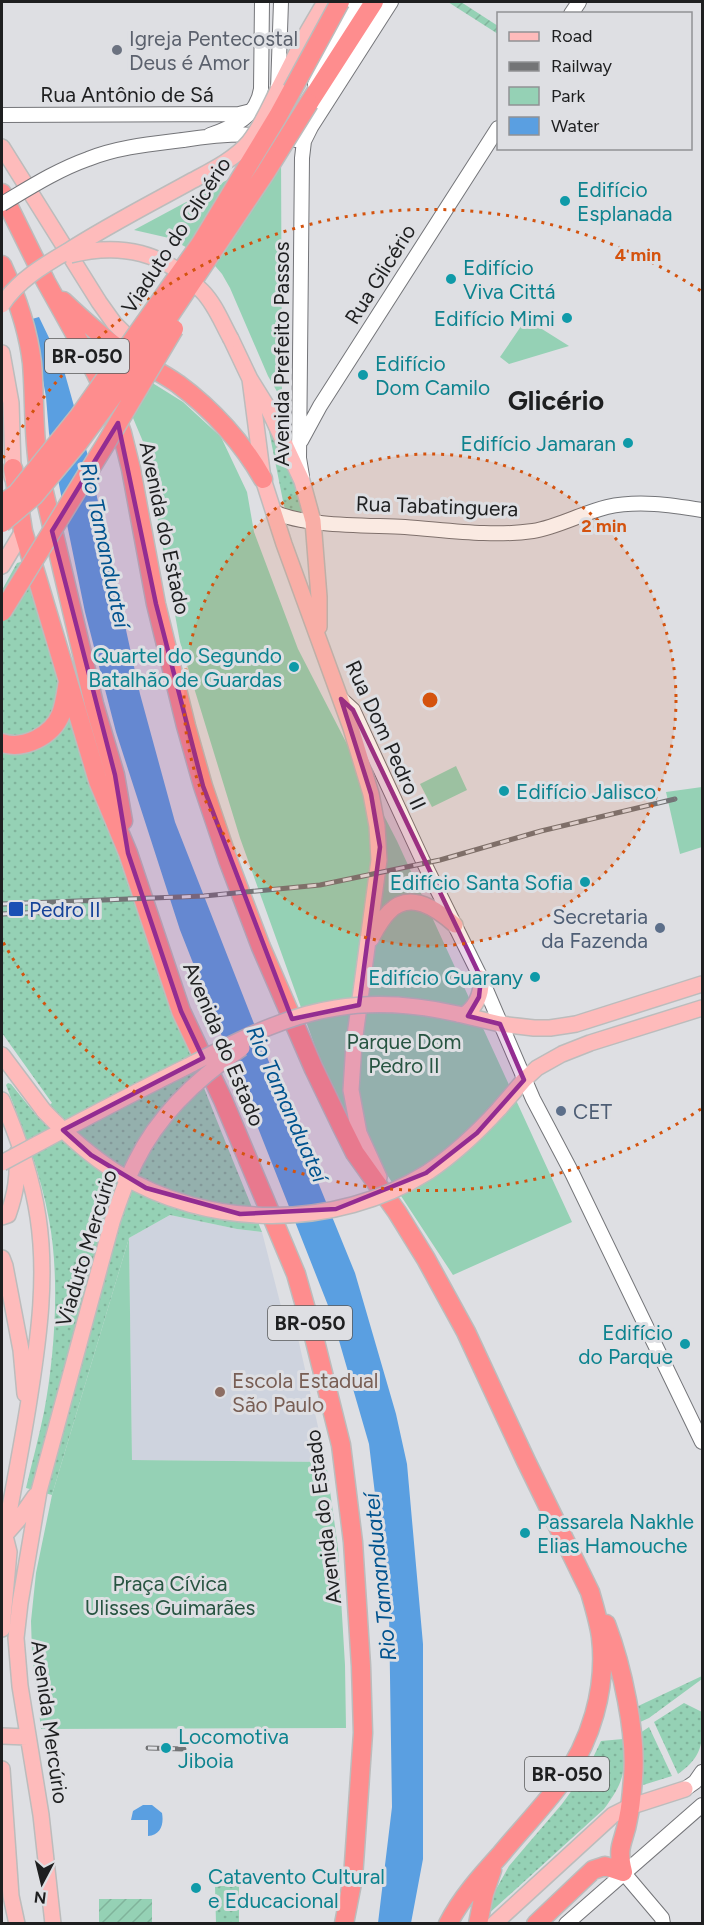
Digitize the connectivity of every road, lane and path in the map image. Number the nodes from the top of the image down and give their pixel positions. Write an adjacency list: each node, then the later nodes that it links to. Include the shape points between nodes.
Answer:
1 (262, 2): 10 (street, via 261,89)
2 (281, 2): 8 (street)
3 (325, 2): 8 (main road)
4 (340, 2): 31 (highway, Viaduto do Glicério, bridge, via 278,116 201,243 79,416 17,493)
5 (357, 2): 9 (street, Viaduto do Glicério, via 331,46)
6 (374, 2): 9 (highway, Viaduto do Glicério)
7 (391, 2): 14 (street)
8 (278, 90): 19 (main road, bridge, via 249,142 236,154)
9 (309, 103): 16 (highway, Viaduto do Glicério, bridge)
10 (251, 111): 11 (street, Rua Antônio de Sá); 13 (street, via 242,121)
11 (2, 115)
12 (497, 130): 26 (street, Rua Glicério)
13 (210, 135): 14 (street, via 281,136); 18 (street, bridge, via 140,145 87,159)
14 (304, 141): 26 (street, Avenida Prefeito Passos)
15 (2, 147): 25 (main road, via 114,323)
16 (266, 172): 35 (highway, Viaduto do Glicério, bridge, via 85,435 34,496); 39 (highway, bridge, via 247,213)
17 (2, 193): 21 (highway, Avenida do Estado / BR-050)
18 (2, 204)
19 (55, 259): 22 (main road, bridge, via 19,283); 24 (main road, bridge, via 105,248 130,250 167,264 202,291 214,307)
20 (2, 265): 27 (highway, Avenida do Estado / BR-050, via 32,362)
21 (50, 288): 25 (highway, via 116,346); 58 (highway, Avenida do Estado / BR-050, via 90,361 122,433 156,604 186,726 237,885 342,1127 371,1178)
22 (2, 305)
23 (2, 353): 28 (main road, Avenida do Estado, via 11,403)
24 (250, 378): 29 (main road, Rua Dom Pedro II); 30 (main road)
25 (179, 385): 29 (highway, via 233,435)
26 (300, 443): 30 (street, Avenida Prefeito Passos)
27 (36, 452): 36 (highway); 44 (highway, Avenida do Estado / BR-050, via 94,704 115,775)
28 (13, 468): 36 (highway, Avenida do Estado); 37 (main road)
29 (263, 479): 33 (main road, Rua Dom Pedro II)
30 (302, 481): 34 (main road, Avenida Prefeito Passos)
31 (2, 504)
32 (702, 510): 34 (street, Rua Tabatinguera, via 632,504 608,507 536,530 506,533)
33 (274, 512): 34 (street, Rua Tabatinguera); 40 (main road, Rua Dom Pedro II)
34 (313, 521): 40 (main road, Avenida Prefeito Passos)
35 (2, 523)
36 (23, 531): 38 (main road); 41 (highway, Avenida do Estado)
37 (2, 533)
38 (2, 566)
39 (2, 612)
40 (318, 636): 42 (main road, Rua Dom Pedro II)
41 (68, 677): 43 (highway, via 58,721 46,734 18,745); 44 (highway, Avenida do Estado, via 98,781)
42 (341, 699): 45 (street, Rua Dom Pedro II, via 353,710); 46 (main road, Avenida do Estado, via 371,794 380,847)
43 (2, 743)
44 (128, 853): 81 (highway, Avenida do Estado / BR-050, via 181,1011 224,1100 296,1274 341,1445 353,1542 363,1733 353,1878)
45 (455, 925): 46 (main road, via 432,908 409,902 388,913); 47 (street, Rua Dom Pedro II)
46 (368, 944): 58 (main road, Avenida do Estado, via 351,1090 359,1133)
47 (478, 973): 50 (main road, via 479,998 472,1010); 51 (street)
48 (702, 984): 51 (main road, via 576,1024 550,1028)
49 (702, 1008): 54 (main road, via 561,1054)
50 (461, 1014): 51 (main road); 52 (main road, bridge, via 411,1005 360,1005 310,1013)
51 (500, 1024): 54 (street)
52 (262, 1030): 57 (main road, bridge); 63 (main road, Viaduto Mercúrio, bridge, via 172,1107 136,1160 112,1221)
53 (2, 1055): 54 (main road, bridge, via 66,1134 118,1173 177,1200 208,1209 272,1216 336,1209 398,1188 426,1173 477,1133)
54 (525, 1080): 62 (street)
55 (2, 1100): 56 (main road)
56 (15, 1135): 59 (main road, via 18,1175); 61 (main road, via 29,1173 41,1252 40,1320)
57 (2, 1163)
58 (397, 1212): 66 (highway, Avenida do Estado / BR-050, via 466,1332)
59 (5, 1216)
60 (2, 1258): 61 (main road, via 21,1350)
61 (27, 1410): 64 (main road)
62 (702, 1442)
63 (39, 1491): 64 (main road); 69 (main road, Avenida Mercúrio, via 16,1638)
64 (5, 1535): 65 (main road); 67 (main road, via 9,1552)
65 (2, 1552)
66 (590, 1592): 76 (highway, via 610,1635 633,1746 633,1777); 77 (highway, Avenida do Estado / BR-050, via 601,1635 601,1688 587,1736 560,1784)
67 (2, 1616): 68 (main road); 69 (main road, via 8,1625 12,1674)
68 (2, 1629)
69 (20, 1686): 71 (main road, Avenida Mercúrio)
70 (2, 1736): 71 (main road)
71 (27, 1737): 80 (main road, Avenida Mercúrio, via 41,1815)
72 (2, 1768): 79 (main road, via 11,1896)
73 (702, 1772): 74 (street)
74 (685, 1789): 76 (main road)
75 (702, 1805): 78 (street)
76 (621, 1811): 78 (highway, via 627,1823 619,1849); 84 (main road)
77 (497, 1858): 82 (highway, Avenida do Estado / BR-050); 83 (highway)
78 (623, 1872): 85 (highway, via 605,1866 593,1870); 86 (street); 87 (street)
79 (17, 1923)
80 (53, 1923)
81 (344, 1923)
82 (448, 1923)
83 (478, 1923)
84 (494, 1923)
85 (536, 1923)
86 (566, 1923)
87 (663, 1923)

